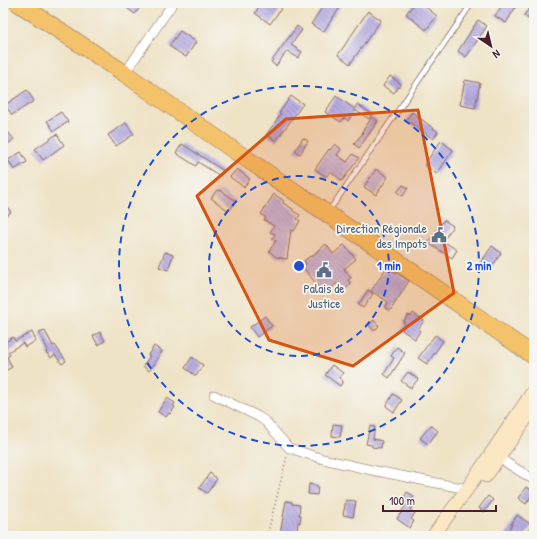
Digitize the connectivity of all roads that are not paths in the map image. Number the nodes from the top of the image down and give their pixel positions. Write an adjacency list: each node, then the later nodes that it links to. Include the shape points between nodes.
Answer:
1 (18, 3): 6 (highway)
2 (34, 3): 5 (highway)
3 (173, 3): 5 (street)
4 (472, 3): 7 (lane)
5 (129, 67): 6 (highway)
6 (237, 148): 7 (highway)
7 (330, 210): 8 (highway)
8 (374, 240): 9 (highway); 10 (highway)
9 (534, 344)
10 (534, 356)
11 (534, 390): 16 (street)
12 (214, 394): 16 (street, via 266,422 289,448 376,471)
13 (534, 407): 14 (street)
14 (499, 458): 15 (street); 18 (street)
15 (534, 480)
16 (467, 489): 17 (street)
17 (433, 536)
18 (444, 536)

